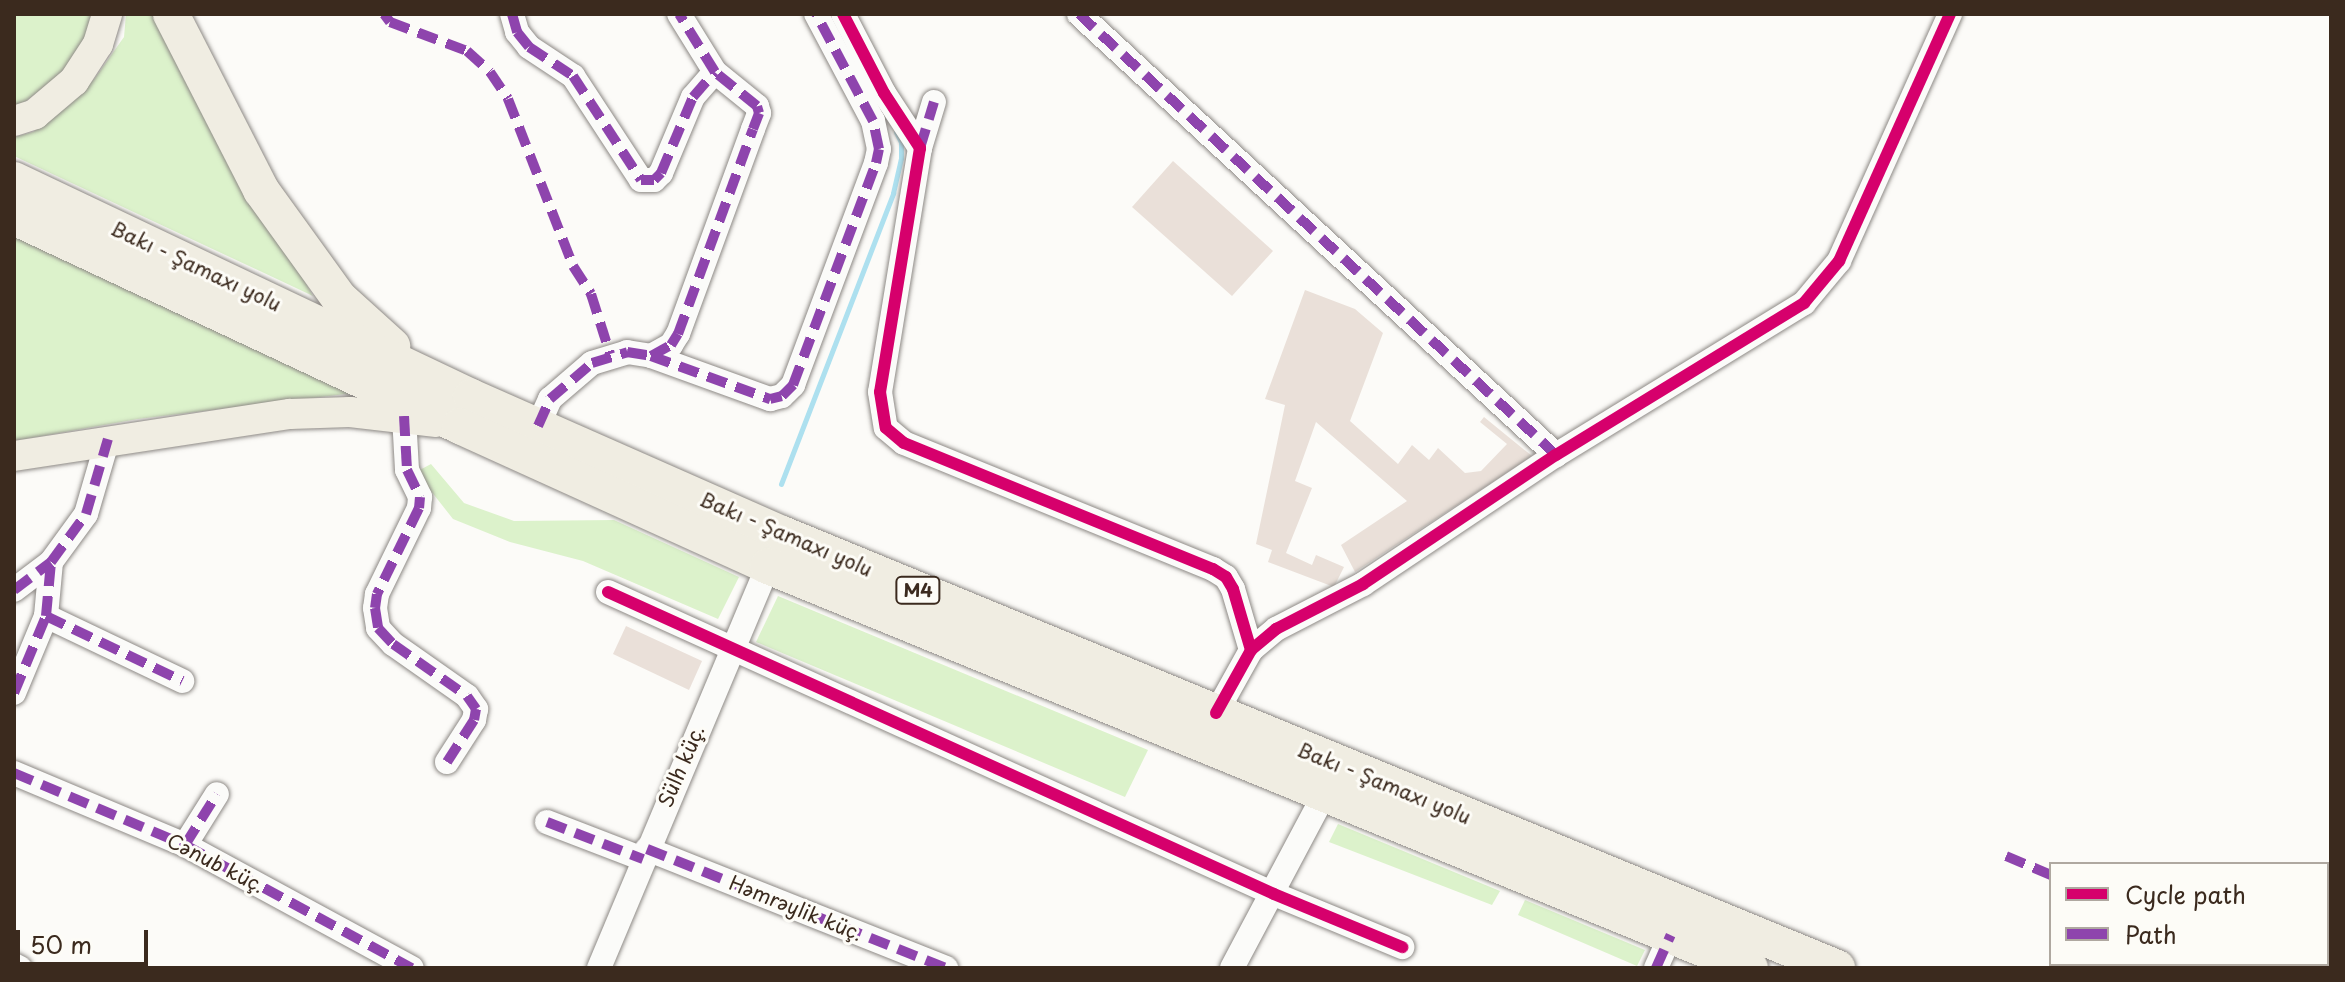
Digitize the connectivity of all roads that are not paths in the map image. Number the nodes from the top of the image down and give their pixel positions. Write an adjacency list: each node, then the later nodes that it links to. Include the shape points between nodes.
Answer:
1 (107, 14): 12 (main road, via 98,44 74,81 35,114)
2 (171, 14): 17 (highway, via 261,190 339,298)
3 (512, 14): 9 (street, via 529,47 573,76 641,180 654,180 661,173 693,97)
4 (679, 14): 9 (street)
5 (816, 14): 11 (street)
6 (843, 14): 11 (street)
7 (1079, 14): 21 (street)
8 (1950, 14): 21 (street, via 1839,261 1821,286 1781,320)
9 (715, 72): 16 (street, via 748,95 759,113 678,334 671,345)
10 (934, 102): 13 (street)
11 (883, 115): 13 (street); 16 (street, via 876,163 793,385 770,399)
12 (14, 121)
13 (920, 148): 29 (street, via 880,392 886,428 904,443 1213,569 1233,589)
14 (14, 180): 17 (highway, Bakı - Şamaxı yolu / M4)
15 (14, 217): 17 (highway, Bakı - Şamaxı yolu / M4)
16 (651, 356): 19 (street, via 627,352 592,363 550,399)
17 (465, 412): 18 (main road); 19 (highway, Bakı - Şamaxı yolu / M4); 24 (highway, Bakı - Şamaxı yolu / M4)
18 (404, 416): 20 (main road, via 290,414); 33 (street, via 407,470 420,497 419,508 375,608 378,628 393,644 467,696 476,709)
19 (538, 426): 32 (highway, Bakı - Şamaxı yolu / M4, via 782,534)
20 (108, 439): 22 (main road); 23 (street, via 86,514)
21 (1556, 455): 29 (street, via 1363,584 1301,615)
22 (14, 456)
23 (51, 562): 25 (street); 27 (street)
24 (768, 566): 28 (street, Sülh küç.); 36 (highway, Bakı - Şamaxı yolu / M4)
25 (14, 590)
26 (608, 592): 28 (street)
27 (46, 616): 30 (street); 31 (street)
28 (731, 647): 39 (street, Sülh küç.); 40 (street)
29 (1251, 650): 32 (street)
30 (182, 681)
31 (14, 693)
32 (1216, 713): 51 (highway, Bakı - Şamaxı yolu / M4)
33 (447, 762)
34 (14, 773): 38 (street, Cənub küç.)
35 (217, 794): 38 (street)
36 (1324, 795): 40 (street); 41 (highway, Bakı - Şamaxı yolu / M4)
37 (547, 822): 39 (street, Həmrəylik küç.)
38 (185, 845): 45 (street, Cənub küç.)
39 (645, 854): 46 (street, Sülh küç.); 47 (street, Həmrəylik küç.)
40 (1274, 894): 42 (street); 48 (street)
41 (1671, 935): 49 (street); 50 (highway, Bakı - Şamaxı yolu / M4)
42 (1402, 947)
43 (14, 965): 44 (street)
44 (20, 968)
45 (412, 968)
46 (599, 968)
47 (946, 968)
48 (1232, 968)
49 (1656, 968)
50 (1750, 968)
51 (1837, 968)

